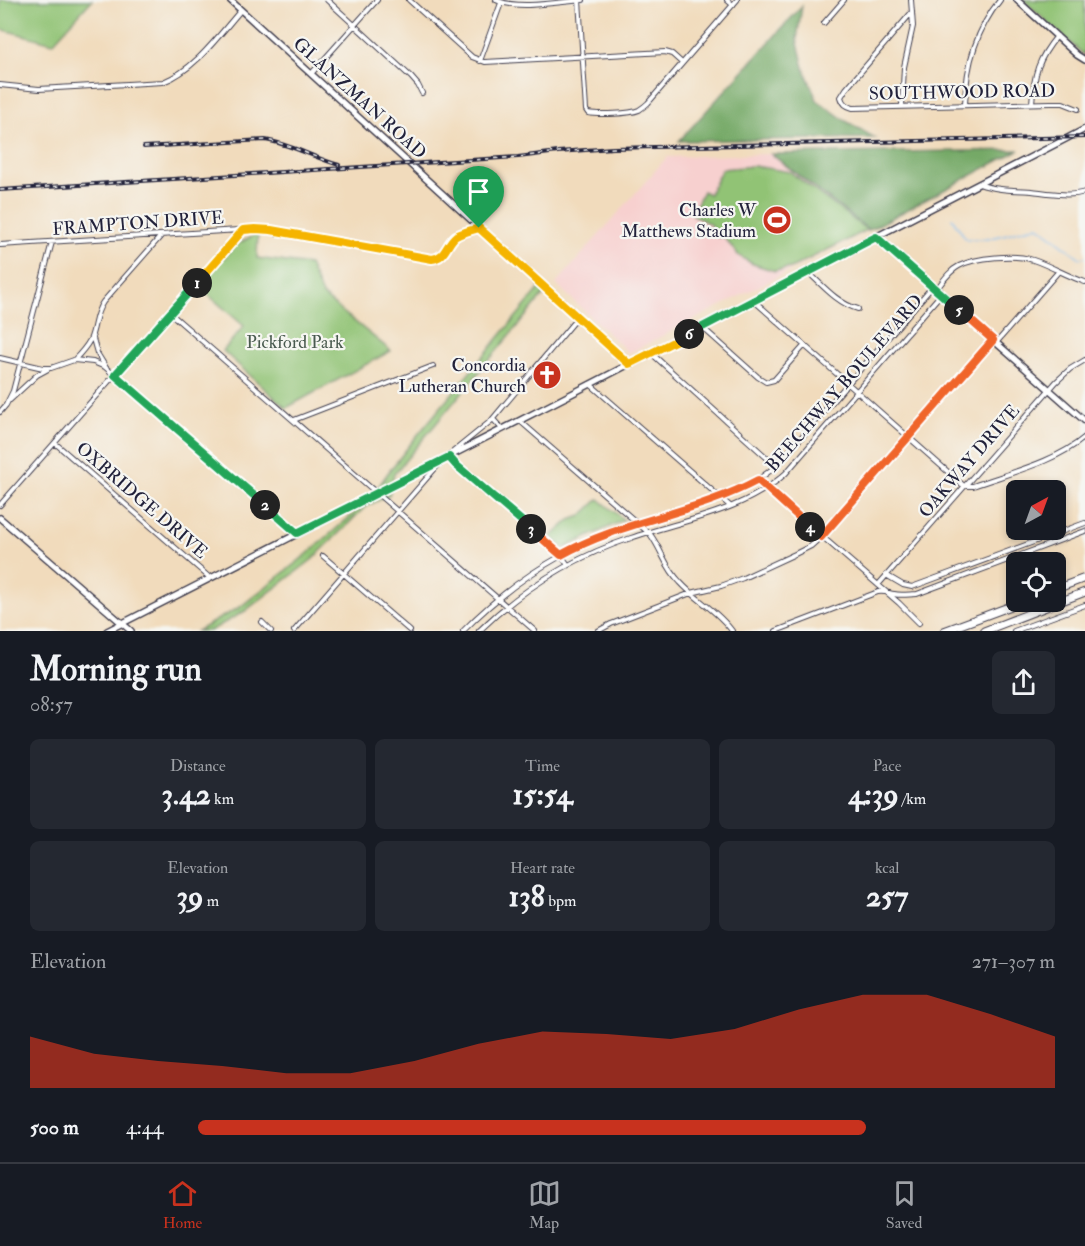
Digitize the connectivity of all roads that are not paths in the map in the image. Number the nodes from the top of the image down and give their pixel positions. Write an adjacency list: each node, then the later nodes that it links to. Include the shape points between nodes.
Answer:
1 (230, 0): 15 (main road, GLANZMAN ROAD)
2 (327, 0): 18 (street)
3 (377, 0): 18 (street)
4 (409, 0): 22 (street)
5 (496, 0): 13 (street)
6 (580, 0): 13 (street); 20 (street)
7 (728, 0): 14 (street)
8 (737, 0): 14 (street)
9 (844, 0): 17 (street)
10 (911, 0): 16 (street)
11 (1000, 0): 28 (street, via 982,27 971,55)
12 (1017, 0): 19 (main road)
13 (501, 3): 22 (street)
14 (733, 5): 23 (street)
15 (241, 10): 24 (main road, GLANZMAN ROAD); 25 (street, via 190,66 163,82 39,89)
16 (912, 12): 29 (street); 29 (street, SOUTHWOOD ROAD, via 840,97 853,108)
17 (824, 23)
18 (355, 25): 24 (street); 26 (street, via 415,81)
19 (1057, 36): 21 (main road); 27 (street, via 1038,65)
20 (583, 57): 22 (street); 23 (street, via 665,52); 23 (street, via 586,110 597,114 639,110)
21 (1085, 60)
22 (480, 61)
23 (682, 63)
24 (311, 74): 34 (main road, GLANZMAN ROAD)
25 (0, 85)
26 (422, 93)
27 (1032, 103): 28 (street, SOUTHWOOD ROAD); 30 (street, SOUTHWOOD ROAD, via 1064,104)
28 (965, 105): 29 (street, SOUTHWOOD ROAD)
29 (902, 106)
30 (1078, 109)
31 (1085, 129): 32 (main road)
32 (977, 184): 33 (street, via 1056,193); 37 (main road)
33 (1085, 192)
34 (479, 228): 35 (street, FRAMPTON DRIVE, via 456,236 437,259 271,230); 47 (main road, GLANZMAN ROAD)
35 (243, 230): 36 (street, FRAMPTON DRIVE); 46 (street)
36 (161, 235): 38 (street, FRAMPTON DRIVE); 49 (street, via 103,302)
37 (876, 237): 40 (main road); 43 (main road)
38 (52, 242): 39 (street, FRAMPTON DRIVE); 56 (street)
39 (0, 245)
40 (808, 272): 44 (main road); 45 (street, via 842,302)
41 (1058, 272): 42 (street); 43 (street, via 1031,259 992,258 958,267); 50 (street)
42 (1085, 282)
43 (937, 290): 50 (main road); 63 (street, BEECHWAY BOULEVARD); 65 (street, BEECHWAY BOULEVARD)
44 (753, 300): 48 (main road); 51 (street)
45 (858, 309)
46 (170, 313): 61 (street); 69 (street)
47 (578, 317): 57 (main road, GLANZMAN ROAD); 68 (street)
48 (702, 327): 51 (street, via 766,382 774,380); 52 (main road)
49 (92, 331): 54 (street); 59 (street)
50 (995, 341): 64 (main road); 73 (street)
51 (804, 346): 63 (street)
52 (651, 353): 57 (main road); 78 (street)
53 (0, 358): 56 (street)
54 (74, 360): 59 (street); 60 (street)
55 (1085, 360): 64 (street, OAKWAY DRIVE)
56 (21, 363): 60 (street); 66 (street)
57 (629, 364): 62 (main road)
58 (432, 366): 69 (street)
59 (105, 367): 61 (street)
60 (51, 368): 66 (street, via 37,375)
61 (115, 375): 75 (street); 92 (street)
62 (590, 384): 70 (main road); 83 (street)
63 (847, 384): 65 (street); 78 (street, BEECHWAY BOULEVARD)
64 (1049, 389): 71 (main road); 80 (street, OAKWAY DRIVE)
65 (856, 392): 73 (street); 81 (street, BEECHWAY BOULEVARD)
66 (6, 405): 67 (street)
67 (0, 412)
68 (493, 418): 72 (street); 77 (street)
69 (294, 420): 82 (street)
70 (520, 421): 72 (main road); 88 (street)
71 (1085, 421)
72 (502, 429): 76 (main road)
73 (908, 437): 80 (street); 93 (street)
74 (1085, 437): 80 (street, via 1051,458)
75 (55, 443): 84 (street); 99 (street, OXBRIDGE DRIVE)
76 (449, 457): 77 (main road); 94 (street)
77 (442, 460): 82 (main road); 86 (street)
78 (776, 466): 79 (street, BEECHWAY BOULEVARD)
79 (758, 480): 81 (street); 83 (street, BEECHWAY BOULEVARD)
80 (964, 486): 98 (street, OAKWAY DRIVE)
81 (767, 489): 85 (street, BEECHWAY BOULEVARD); 93 (street)
82 (377, 493): 86 (street); 92 (main road)
83 (720, 497): 85 (street); 88 (street, BEECHWAY BOULEVARD)
84 (0, 505)
85 (730, 506): 91 (street, BEECHWAY BOULEVARD)
86 (398, 511): 97 (street); 106 (street)
87 (0, 518): 111 (main road)
88 (639, 523): 91 (street); 94 (street, BEECHWAY BOULEVARD)
89 (1085, 523): 98 (street, via 912,587)
90 (1085, 531): 103 (street, via 917,594)
91 (649, 532): 96 (street, BEECHWAY BOULEVARD); 105 (street, via 665,563)
92 (297, 533): 99 (main road)
93 (821, 537): 101 (street); 105 (street, via 771,566)
94 (561, 555): 96 (street); 106 (street, BEECHWAY BOULEVARD)
95 (323, 556): 97 (street)
96 (568, 565): 108 (street, BEECHWAY BOULEVARD)
97 (344, 574): 116 (street); 117 (street)
98 (886, 575): 101 (street, OAKWAY DRIVE)
99 (211, 578): 111 (main road)
100 (1085, 578): 102 (highway)
101 (878, 585): 103 (street)
102 (1066, 585)
103 (885, 591): 112 (street); 123 (street)
104 (1085, 592): 125 (highway)
105 (691, 593): 121 (street); 122 (street)
106 (498, 598): 108 (street); 118 (street, BEECHWAY BOULEVARD)
107 (1085, 605): 126 (street)
108 (507, 606): 119 (street, BEECHWAY BOULEVARD); 120 (street)
109 (1006, 608): 124 (highway)
110 (262, 622): 115 (street)
111 (122, 623): 113 (main road); 114 (main road)
112 (919, 623)
113 (107, 631)
114 (131, 631)
115 (272, 631)
116 (294, 631)
117 (410, 631)
118 (463, 631)
119 (479, 631)
120 (536, 631)
121 (598, 631)
122 (732, 631)
123 (776, 631)
124 (944, 631)
125 (984, 631)
126 (1014, 631)

